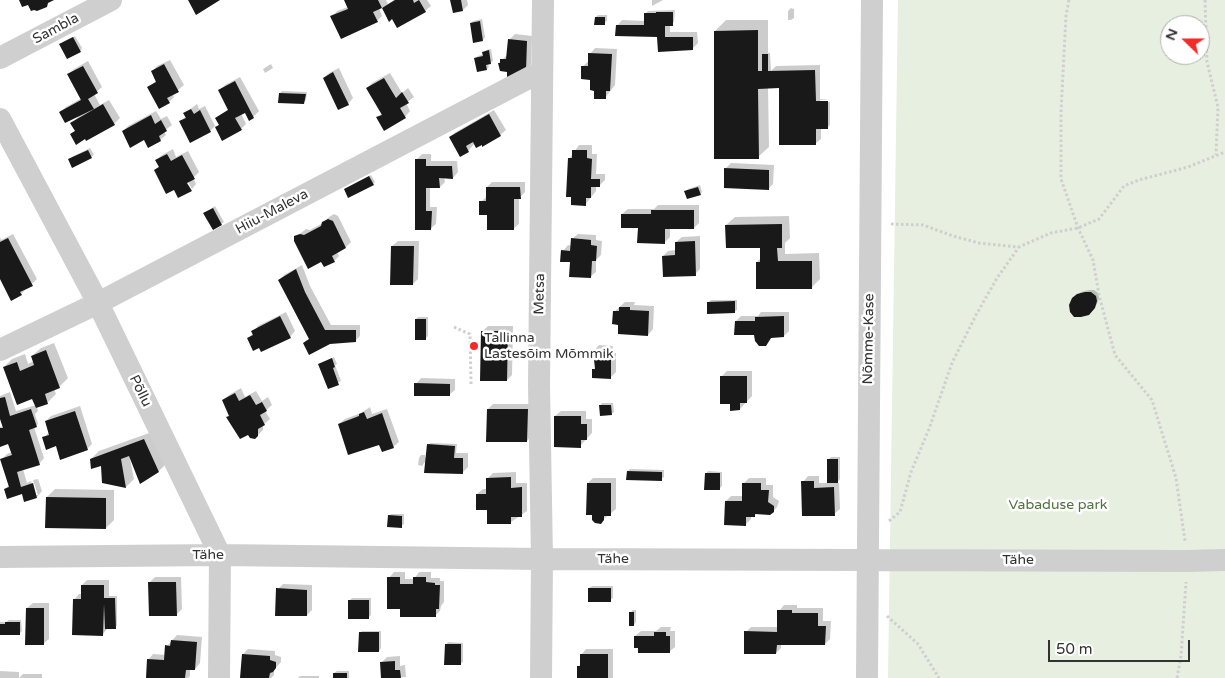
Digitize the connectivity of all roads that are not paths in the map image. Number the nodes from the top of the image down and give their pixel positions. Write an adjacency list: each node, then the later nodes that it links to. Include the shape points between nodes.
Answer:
1 (111, 0): 4 (street, Sambla)
2 (543, 0): 5 (street, Metsa)
3 (872, 0): 9 (street, Nõmme-Kase)
4 (0, 58)
5 (542, 71): 7 (street, Hiiu-Maleva); 12 (street, Metsa, via 539,384)
6 (0, 119): 7 (street, Põllu)
7 (98, 303): 8 (street, Hiiu-Maleva); 10 (street, Põllu)
8 (0, 350)
9 (867, 549): 12 (street, Tähe); 13 (street, Tähe); 16 (street, Nõmme-Kase)
10 (220, 555): 11 (street, Tähe); 12 (street, Tähe); 14 (street, Põllu)
11 (0, 557)
12 (542, 559): 15 (street, Metsa)
13 (1225, 560)
14 (219, 678)
15 (541, 678)
16 (867, 678)

